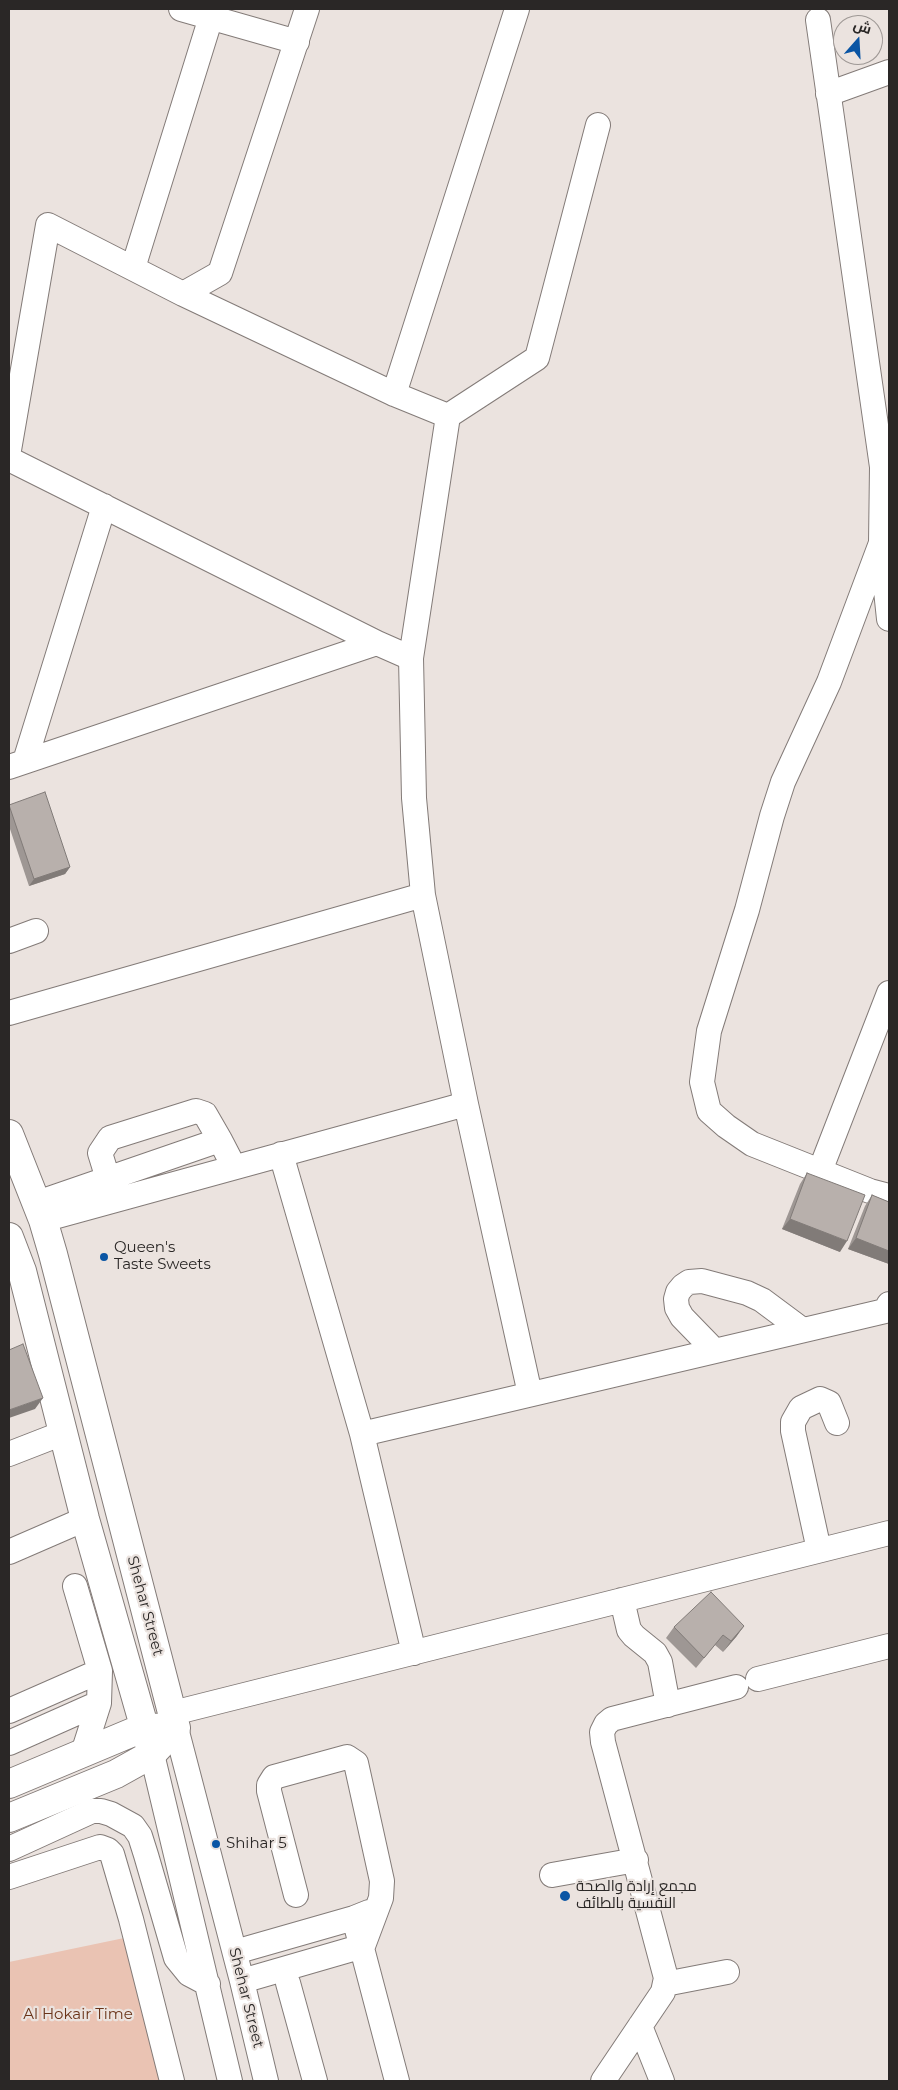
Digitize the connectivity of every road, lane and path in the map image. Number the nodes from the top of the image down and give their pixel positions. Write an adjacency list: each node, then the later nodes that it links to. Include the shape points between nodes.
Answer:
1 (181, 9): 4 (street)
2 (307, 9): 6 (street)
3 (517, 9): 12 (street)
4 (211, 17): 6 (street); 10 (street)
5 (818, 20): 8 (street)
6 (297, 42): 11 (street, via 220,273)
7 (889, 72): 8 (street)
8 (828, 94): 16 (street)
9 (598, 125): 13 (street, via 537,358)
10 (133, 268): 11 (street); 14 (street, via 48,225)
11 (183, 294): 12 (street)
12 (394, 394): 13 (street)
13 (448, 416): 21 (street)
14 (9, 450)
15 (9, 459): 17 (street)
16 (885, 467): 18 (street)
17 (104, 506): 20 (street); 22 (street)
18 (881, 543): 19 (street); 33 (street, via 829,682 783,782 709,1031 702,1082 709,1110 726,1126 752,1144)
19 (889, 619)
20 (377, 643): 21 (street); 22 (street)
21 (411, 658): 23 (street, via 414,798)
22 (17, 764)
23 (423, 895): 27 (street); 28 (street)
24 (36, 931): 25 (street)
25 (9, 941)
26 (887, 1007): 33 (street)
27 (9, 1013)
28 (466, 1104): 31 (street); 41 (street)
29 (9, 1134): 36 (main road, Shehar Street)
30 (220, 1140): 32 (street); 34 (street); 34 (street, via 205,1114 196,1111 110,1138 100,1153)
31 (281, 1154): 32 (street); 44 (street)
32 (234, 1167): 36 (street)
33 (820, 1171): 35 (street)
34 (108, 1178): 36 (street)
35 (889, 1196)
36 (40, 1212): 58 (main road, Shehar Street)
37 (9, 1237): 43 (main road, via 22,1271)
38 (889, 1304): 39 (street, via 885,1311)
39 (801, 1329): 40 (street); 40 (street, via 747,1293 702,1281 689,1282 678,1292 677,1308)
40 (714, 1350): 41 (street)
41 (530, 1394): 44 (street)
42 (837, 1423): 48 (street, via 830,1403 820,1399 801,1408 793,1422)
43 (63, 1433): 45 (street); 46 (main road)
44 (362, 1434): 53 (street)
45 (9, 1454)
46 (85, 1519): 49 (street); 59 (main road)
47 (889, 1533): 48 (street)
48 (819, 1550): 51 (street)
49 (9, 1552)
50 (75, 1586): 54 (street)
51 (622, 1600): 53 (street); 56 (street, via 629,1630 655,1653 660,1662)
52 (889, 1646): 56 (street)
53 (414, 1653): 58 (street)
54 (100, 1671): 55 (street); 57 (street)
55 (99, 1703): 60 (street); 61 (street)
56 (668, 1705): 68 (street, via 612,1719 602,1732)
57 (9, 1711)
58 (174, 1721): 59 (main road); 62 (main road); 75 (street, Shehar Street)
59 (145, 1727): 61 (main road); 62 (main road)
60 (9, 1743)
61 (84, 1753): 64 (main road)
62 (152, 1754): 63 (main road); 79 (street)
63 (116, 1774): 65 (main road); 66 (street)
64 (9, 1784)
65 (9, 1818)
66 (9, 1827)
67 (9, 1849): 79 (street, via 92,1811 111,1814 133,1826 140,1836 176,1958 189,1974)
68 (636, 1860): 69 (street); 80 (street, via 666,1972)
69 (552, 1875)
70 (9, 1877): 82 (street, via 100,1847 112,1854)
71 (296, 1895): 72 (street, via 269,1785 274,1777 347,1757 356,1763 382,1881)
72 (377, 1908): 73 (street); 74 (street)
73 (354, 1918): 74 (street); 75 (street)
74 (363, 1946): 77 (street); 86 (street)
75 (235, 1952): 77 (street, Shehar Street)
76 (727, 1972): 80 (street)
77 (242, 1981): 84 (street, Shehar Street)
78 (288, 1983): 85 (street)
79 (208, 1984): 83 (street)
80 (665, 1984): 81 (street)
81 (640, 2026): 87 (street); 88 (street)
82 (172, 2081)
83 (230, 2081)
84 (266, 2081)
85 (315, 2081)
86 (397, 2081)
87 (603, 2081)
88 (662, 2081)

